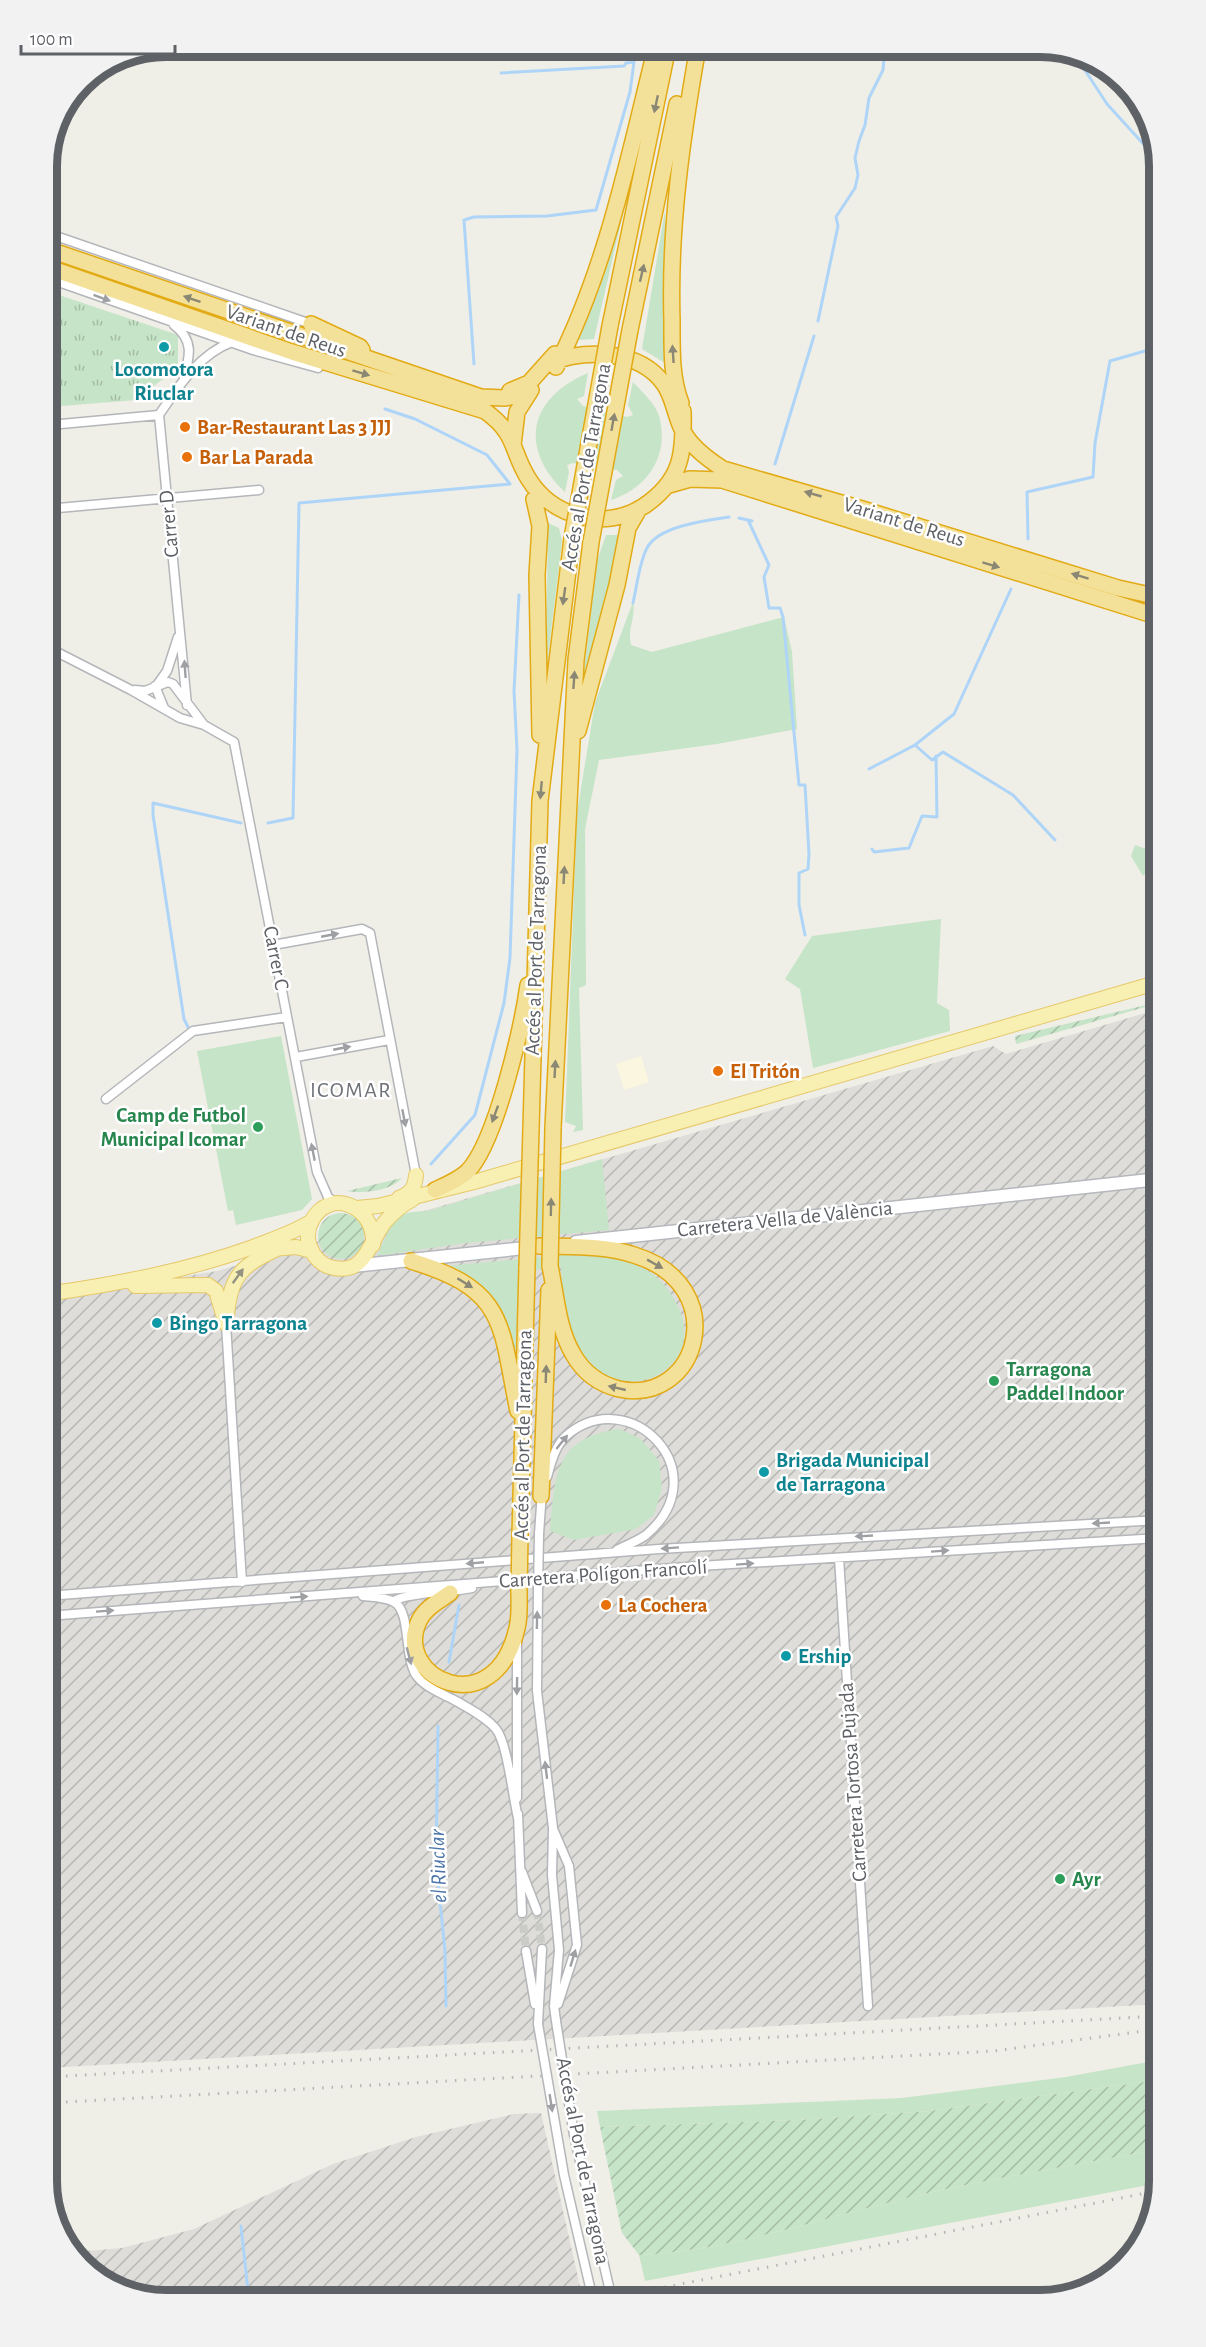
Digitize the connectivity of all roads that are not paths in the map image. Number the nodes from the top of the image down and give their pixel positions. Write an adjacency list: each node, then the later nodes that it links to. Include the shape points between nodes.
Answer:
1 (654, 57): 13 (highway, via 601,254)
2 (666, 57): 41 (highway, Accés al Port de Tarragona, one-way to 41, bridge, via 610,326 572,538)
3 (687, 57): 42 (highway, Accés al Port de Tarragona, one-way to 3, bridge, via 576,660 591,542)
4 (696, 57): 19 (highway, one-way to 4, via 674,364 672,235 679,156)
5 (57, 236): 10 (street)
6 (57, 252): 12 (highway, Variant de Reus, one-way to 6)
7 (57, 270): 14 (highway, Variant de Reus)
8 (57, 282): 9 (street, one-way to 9)
9 (170, 322): 11 (street); 16 (street, via 188,341 190,353)
10 (311, 324): 12 (highway, via 360,347)
11 (232, 342): 15 (street); 16 (street, via 218,347)
12 (366, 358): 17 (highway, Variant de Reus)
13 (558, 362): 17 (highway, via 517,389); 18 (highway); 22 (highway, via 592,353 641,365 664,383)
14 (336, 366): 15 (highway); 23 (highway, Variant de Reus, one-way to 23, via 484,411 498,420)
15 (318, 368)
16 (184, 378): 20 (street)
17 (466, 390): 18 (highway, Variant de Reus, via 493,399)
18 (526, 394): 23 (highway, via 517,412)
19 (683, 411): 22 (highway); 24 (highway, via 713,457)
20 (159, 415): 21 (street); 28 (street, Carrer D)
21 (57, 422)
22 (683, 432): 24 (highway, Variant de Reus, via 710,460 723,469); 25 (highway, via 682,457)
23 (513, 447): 29 (highway, via 517,471); 31 (highway, via 534,487 559,509 586,518)
24 (742, 473): 32 (highway, Variant de Reus, one-way to 24)
25 (669, 485): 27 (highway, via 708,478); 31 (highway)
26 (259, 490): 28 (street)
27 (754, 492): 31 (highway, via 694,484 668,494); 33 (highway, Variant de Reus, one-way to 33)
28 (166, 499): 30 (street); 34 (street, Carrer D)
29 (534, 499): 31 (highway, via 558,518 583,525 602,527); 41 (highway, via 540,526 538,706)
30 (57, 508)
31 (639, 514): 42 (highway, via 628,528 617,585)
32 (1149, 595)
33 (1149, 614)
34 (178, 633): 36 (street, Carrer D, via 167,671); 38 (street, Carrer D, one-way to 34)
35 (57, 652): 37 (street, Carrer C)
36 (155, 686): 37 (street, Carrer C, via 145,691); 38 (street, Carrer C, via 173,684); 39 (street)
37 (131, 690): 39 (street, Carrer C)
38 (187, 705): 40 (street, Carrer C)
39 (165, 710): 40 (street, Carrer C)
40 (204, 725): 44 (street, Carrer C, via 229,737 237,748)
41 (544, 761): 43 (highway, Accés al Port de Tarragona, one-way to 43)
42 (569, 763): 65 (highway, Accés al Port de Tarragona, one-way to 42, bridge)
43 (539, 892): 52 (highway, one-way to 52, via 523,1010 504,1089 478,1157 457,1180); 69 (highway, Accés al Port de Tarragona, bridge)
44 (273, 945): 46 (street, Carrer C); 47 (street, one-way to 47, via 367,930)
45 (1149, 985): 52 (main road, via 474,1182)
46 (287, 1017): 48 (street, Carrer C); 49 (street, via 193,1031)
47 (389, 1040): 48 (street, one-way to 47); 50 (street, one-way to 50)
48 (296, 1057): 55 (street, Carrer C, one-way to 48, via 327,1197 317,1172)
49 (106, 1099)
50 (416, 1175): 54 (main road, via 410,1193)
51 (1149, 1180): 59 (street, Carretera Vella de València)
52 (435, 1190): 53 (main road)
53 (420, 1196): 54 (main road); 58 (main road, via 386,1221)
54 (393, 1201): 56 (main road)
55 (337, 1204): 56 (main road); 57 (main road, via 318,1213)
56 (357, 1208): 58 (main road, via 371,1223)
57 (312, 1221): 61 (main road, via 308,1242); 62 (main road)
58 (373, 1245): 64 (main road, via 368,1255)
59 (539, 1246): 63 (street, Carretera Vella de València); 65 (highway, one-way to 65, via 619,1251 649,1260 675,1277 691,1299 695,1315 696,1331 686,1361 661,1383 644,1389 626,1390 593,1379 567,1341)
60 (279, 1248): 61 (main road); 62 (main road); 68 (main road, one-way to 60, via 232,1285 239,1272)
61 (312, 1251): 64 (main road, via 328,1266)
62 (225, 1257): 66 (main road)
63 (411, 1261): 64 (street, Carretera Vella de València); 69 (highway, one-way to 69, via 463,1281 476,1290 496,1318 508,1349)
64 (353, 1266)
65 (550, 1266): 70 (highway, Accés al Port de Tarragona, one-way to 65)
66 (88, 1288): 67 (main road); 68 (main road, via 208,1285 216,1291)
67 (57, 1293)
68 (226, 1324): 75 (street)
69 (523, 1434): 82 (highway, Accés al Port de Tarragona, bridge)
70 (541, 1496): 73 (street, one-way to 73, via 554,1452 565,1437 582,1426 618,1420 637,1425 653,1436 668,1458 674,1486 671,1501 644,1536); 84 (street, Accés al Port de Tarragona, one-way to 70, bridge, via 537,1692)
71 (1149, 1521): 73 (street, Carretera Polígon Francolí, one-way to 73)
72 (1149, 1539): 74 (street, Carretera Polígon Francolí, one-way to 72)
73 (612, 1553): 75 (street, Carretera Polígon Francolí, one-way to 75)
74 (839, 1558): 76 (street, Carretera Polígon Francolí, one-way to 74); 90 (street, Carretera Tortosa Pujada)
75 (242, 1582): 79 (street, Carretera Polígon Francolí)
76 (491, 1582): 77 (street, Carretera Polígon Francolí); 78 (street)
77 (344, 1593): 80 (street); 81 (street, Carretera Polígon Francolí, one-way to 77)
78 (450, 1593): 80 (street, via 400,1596); 82 (highway, via 424,1614 418,1623 416,1642 425,1668 445,1683 472,1685 490,1677 502,1663)
79 (57, 1595)
80 (394, 1601): 83 (street, one-way to 83, via 404,1614 407,1651 423,1683 496,1729 504,1746)
81 (57, 1615)
82 (517, 1628): 83 (street, Accés al Port de Tarragona, one-way to 83)
83 (518, 1818): 85 (street, Accés al Port de Tarragona)
84 (553, 1828): 91 (street, Accés al Port de Tarragona, via 552,1875 560,1950); 91 (street, Accés al Port de Tarragona, one-way to 84, via 577,1945 569,1866)
85 (519, 1864): 86 (street, Accés al Port de Tarragona); 87 (street, Accés al Port de Tarragona)
86 (537, 1911)
87 (522, 1913)
88 (542, 1949): 92 (street, Accés al Port de Tarragona)
89 (526, 1951): 92 (street, Accés al Port de Tarragona)
90 (868, 2006)
91 (556, 2021): 94 (street, Accés al Port de Tarragona, bridge, via 574,2135)
92 (538, 2024): 93 (street, Accés al Port de Tarragona, one-way to 93, bridge, via 564,2175)
93 (591, 2290)
94 (610, 2290)

